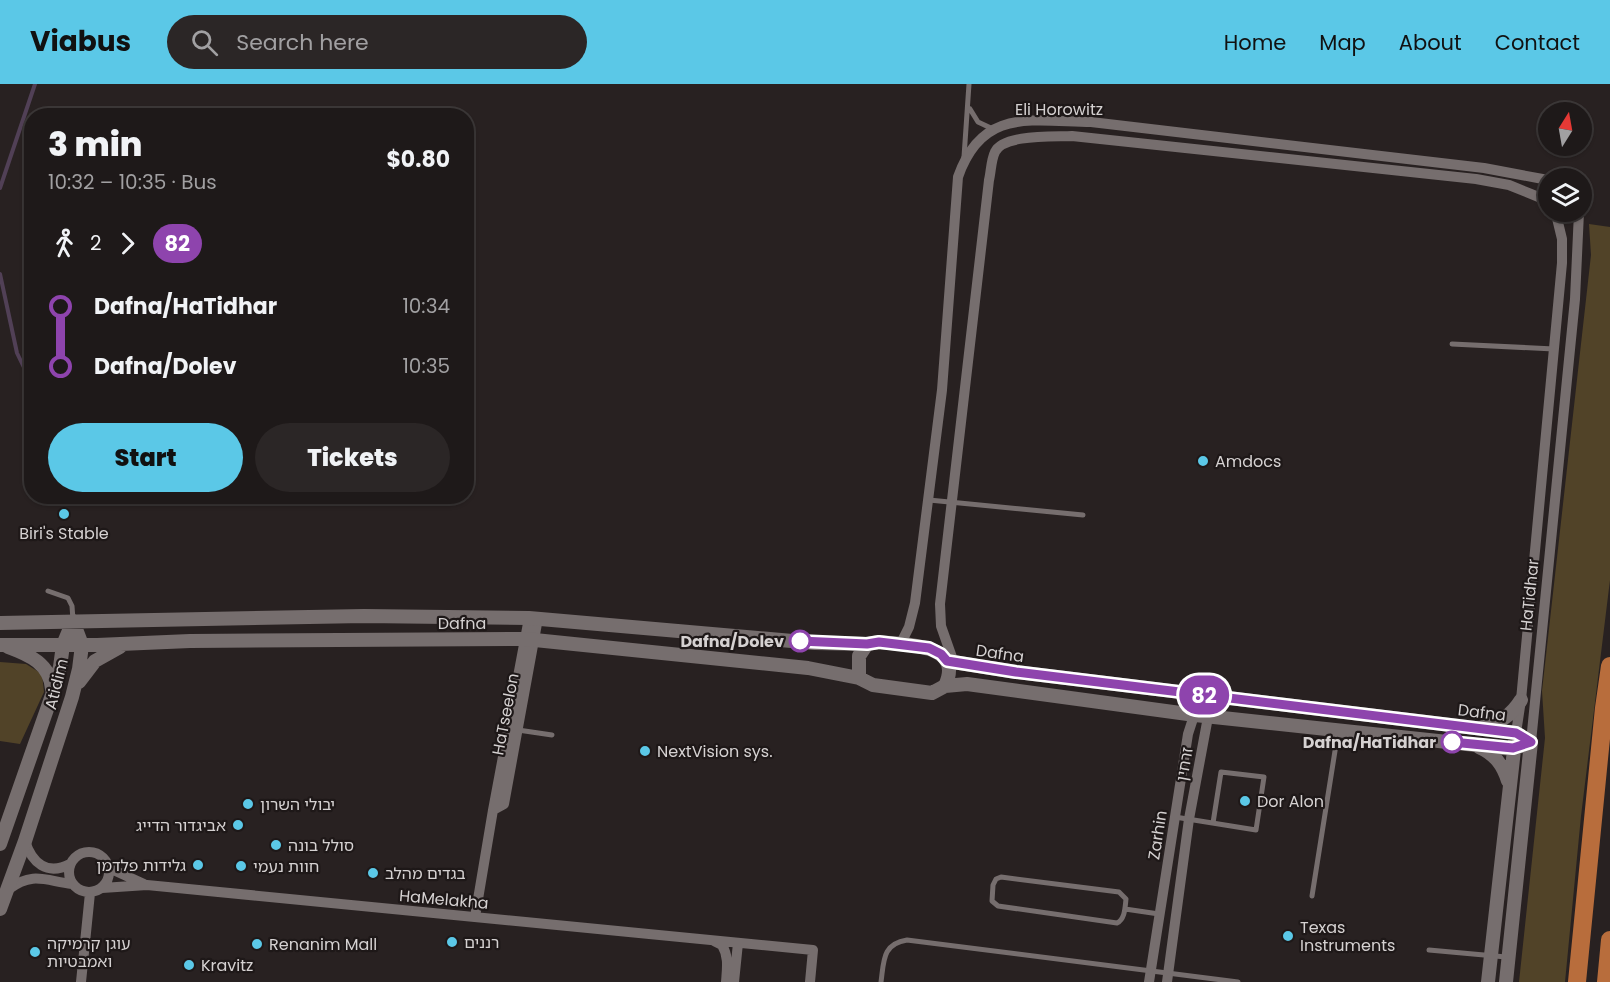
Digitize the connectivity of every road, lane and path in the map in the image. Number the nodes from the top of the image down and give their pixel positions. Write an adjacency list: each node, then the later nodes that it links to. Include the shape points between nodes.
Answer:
1 (969, 84): 2 (lane)
2 (968, 105): 3 (lane, via 978,122); 4 (lane)
3 (993, 129): 4 (street, Eli Horowitz); 5 (street, Eli Horowitz, via 1029,121 1091,122 1484,168)
4 (964, 158): 11 (street, Eli Horowitz, via 957,185 942,390)
5 (1538, 178)
6 (1538, 198): 12 (street, Eli Horowitz, via 1509,185 1476,179 1072,136 1004,143 995,151 989,180)
7 (1558, 222): 10 (street, HaTidhar, via 1562,249)
8 (1578, 222): 39 (street, HaTidhar, via 1575,299)
9 (1452, 344): 10 (lane)
10 (1554, 349): 32 (street, HaTidhar)
11 (929, 500): 12 (lane); 24 (street, Eli Horowitz, via 915,603)
12 (953, 502): 13 (lane); 25 (street, Eli Horowitz, via 940,604 941,626)
13 (1083, 514)
14 (48, 591): 16 (lane, via 68,598)
15 (534, 618): 16 (street, Dafna, via 364,616); 18 (street, HaTseelon); 20 (street, Dafna, via 815,643)
16 (73, 621): 17 (street, Dafna); 22 (street, Atidim); 23 (street, Atidim)
17 (0, 623)
18 (530, 640): 19 (street, Dafna); 27 (street, Dafna, via 808,668); 35 (street, HaTseelon); 43 (street, HaTseelon)
19 (132, 644): 23 (street, Dafna); 29 (street, via 95,661)
20 (867, 644): 24 (street, Dafna); 27 (street, via 859,656)
21 (0, 645): 22 (street, Dafna); 30 (street, via 44,666)
22 (63, 645): 23 (street, Dafna); 30 (street, Atidim)
23 (82, 645): 29 (street, Atidim)
24 (900, 645): 25 (street, Dafna, via 929,648)
25 (951, 662): 28 (street); 31 (street, Dafna)
26 (1610, 666): 78 (highway)
27 (859, 678): 28 (street, Dafna, via 873,685 932,693)
28 (945, 686): 33 (street, Dafna, via 967,684)
29 (73, 692): 47 (street, Atidim)
30 (52, 695): 48 (street, Atidim)
31 (1204, 695): 33 (street, Zarhin); 34 (street, Dafna)
32 (1521, 700): 34 (street, via 1505,719); 37 (street, HaTidhar)
33 (1201, 716): 36 (street, Dafna); 44 (street, Zarhin, via 1188,734); 45 (street, זרחין)
34 (1478, 728): 37 (street, Dafna)
35 (517, 730): 38 (lane); 43 (street, HaTseelon, via 504,804)
36 (1339, 730): 40 (street, Dafna); 56 (lane)
37 (1516, 733): 39 (street, Dafna); 41 (street, HaTidhar)
38 (552, 735)
39 (1531, 742): 41 (street, Dafna); 66 (street, HaTidhar)
40 (1474, 744): 41 (street, Dafna); 42 (street, via 1495,757)
41 (1513, 748): 42 (street, HaTidhar)
42 (1509, 788): 65 (street, HaTidhar)
43 (493, 810): 60 (street, HaTseelon)
44 (1175, 817): 45 (lane); 59 (street, Zarhin)
45 (1189, 819): 46 (lane); 68 (street, זרחין)
46 (1213, 823): 46 (lane, via 1256,830 1264,777 1221,772)
47 (25, 841): 49 (street, via 41,866 52,869); 54 (street, Atidim)
48 (0, 844)
49 (70, 864): 50 (street, via 84,852 92,852 101,856); 51 (street)
50 (109, 868): 52 (street, HaMelakha); 53 (street)
51 (72, 884): 54 (street, via 37,878); 55 (street)
52 (147, 885): 53 (street, HaMelakha); 60 (street, HaMelakha)
53 (102, 888): 55 (street)
54 (9, 889): 57 (street, Atidim)
55 (90, 893): 69 (street)
56 (1312, 896)
57 (0, 909)
58 (1125, 909): 58 (lane, via 1126,900 1119,892 1001,878 996,879 991,897 998,906 1117,923); 59 (lane)
59 (1159, 914): 67 (street, Zarhin)
60 (476, 917): 61 (street, HaMelakha)
61 (711, 940): 63 (street, HaMelakha); 70 (street, via 726,952)
62 (1610, 940): 79 (highway)
63 (738, 943): 71 (street); 72 (street, HaMelakha, via 813,950)
64 (1429, 950): 65 (lane)
65 (1491, 954): 66 (lane); 76 (street, HaTidhar)
66 (1508, 957): 77 (street, HaTidhar)
67 (1150, 970): 68 (lane); 73 (lane, via 907,940 890,946); 74 (street, Zarhin)
68 (1168, 977): 75 (lane)
69 (81, 982)
70 (726, 982)
71 (734, 982)
72 (810, 982)
73 (882, 982)
74 (1149, 982)
75 (1238, 982)
76 (1488, 982)
77 (1506, 982)
78 (1577, 982)
79 (1606, 982)

